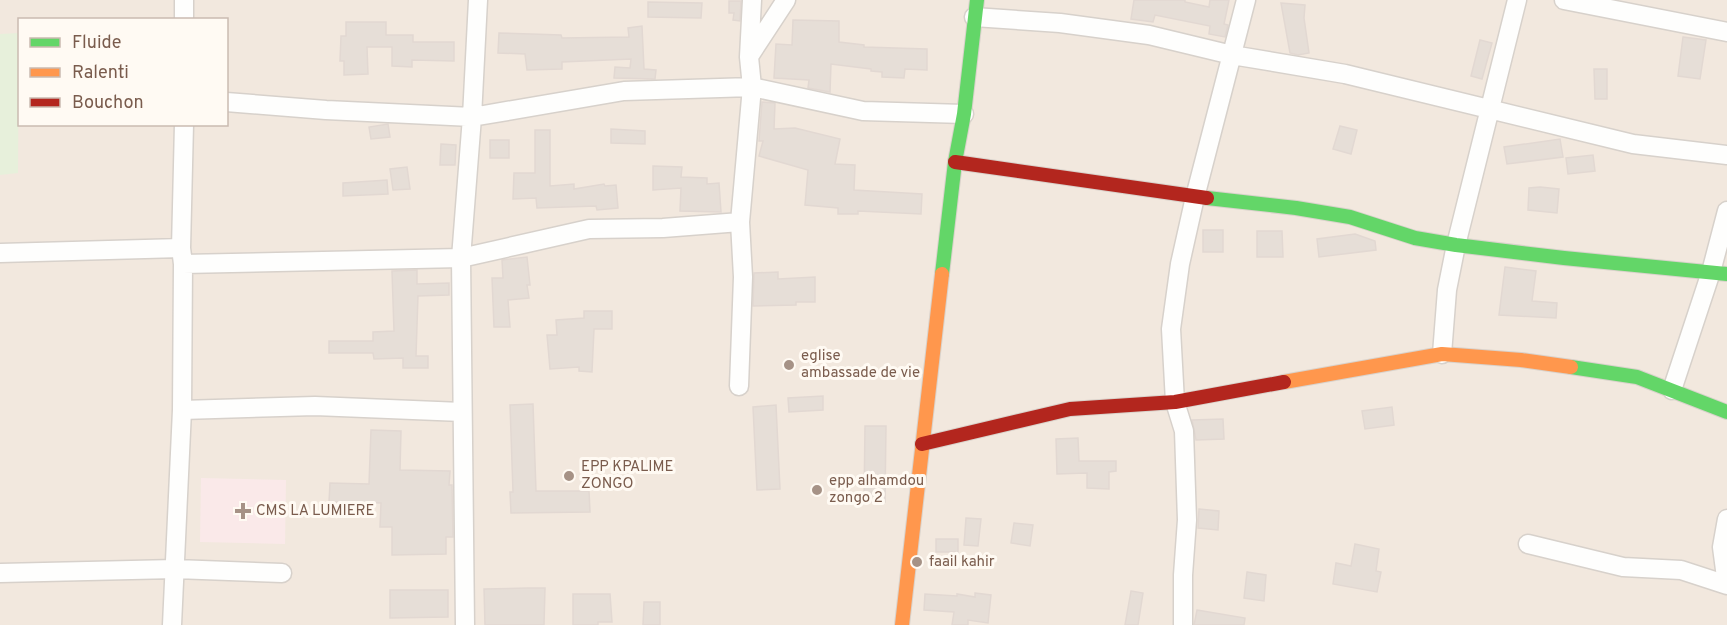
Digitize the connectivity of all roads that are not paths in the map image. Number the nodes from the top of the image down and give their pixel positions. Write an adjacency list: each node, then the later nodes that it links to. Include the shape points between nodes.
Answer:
1 (184, 0): 9 (street)
2 (478, 0): 17 (street)
3 (752, 0): 12 (street)
4 (786, 0): 12 (street)
5 (1246, 0): 11 (street)
6 (1517, 0): 15 (street)
7 (1564, 0): 10 (street)
8 (976, 8): 11 (street, via 1149,35); 16 (street)
9 (184, 18)
10 (1727, 32)
11 (1232, 55): 15 (street, via 1345,74); 21 (street)
12 (749, 57): 13 (street)
13 (752, 87): 16 (street, via 863,111); 17 (street, via 624,90); 23 (street)
14 (228, 102): 17 (street)
15 (1490, 111): 19 (street, via 1633,144); 24 (street)
16 (964, 114): 20 (street)
17 (472, 117): 27 (street)
18 (184, 126): 26 (street)
19 (1727, 155)
20 (955, 162): 21 (street); 36 (street)
21 (1196, 197): 24 (street, via 1350,217 1415,238); 32 (street, via 1180,264 1171,329)
22 (1727, 211): 28 (street)
23 (740, 222): 27 (street, via 590,229); 30 (street)
24 (1456, 245): 28 (street); 29 (street, via 1447,290)
25 (0, 253): 26 (street)
26 (182, 256): 27 (street); 33 (street)
27 (461, 258): 34 (street)
28 (1719, 273): 31 (street)
29 (1442, 354): 31 (street, via 1521,360 1637,377); 32 (street)
30 (740, 386)
31 (1672, 390): 35 (street)
32 (1175, 402): 36 (street, via 1070,409); 45 (street, via 1185,442)
33 (182, 410): 34 (street, via 315,406); 39 (street)
34 (462, 412): 43 (street)
35 (1727, 412)
36 (922, 444): 44 (street)
37 (1727, 519): 38 (street, via 1722,547 1727,585 1681,570 1623,567)
38 (1527, 544)
39 (175, 569): 40 (street); 41 (street); 42 (street)
40 (0, 573)
41 (282, 573)
42 (172, 625)
43 (465, 625)
44 (902, 625)
45 (1183, 625)

